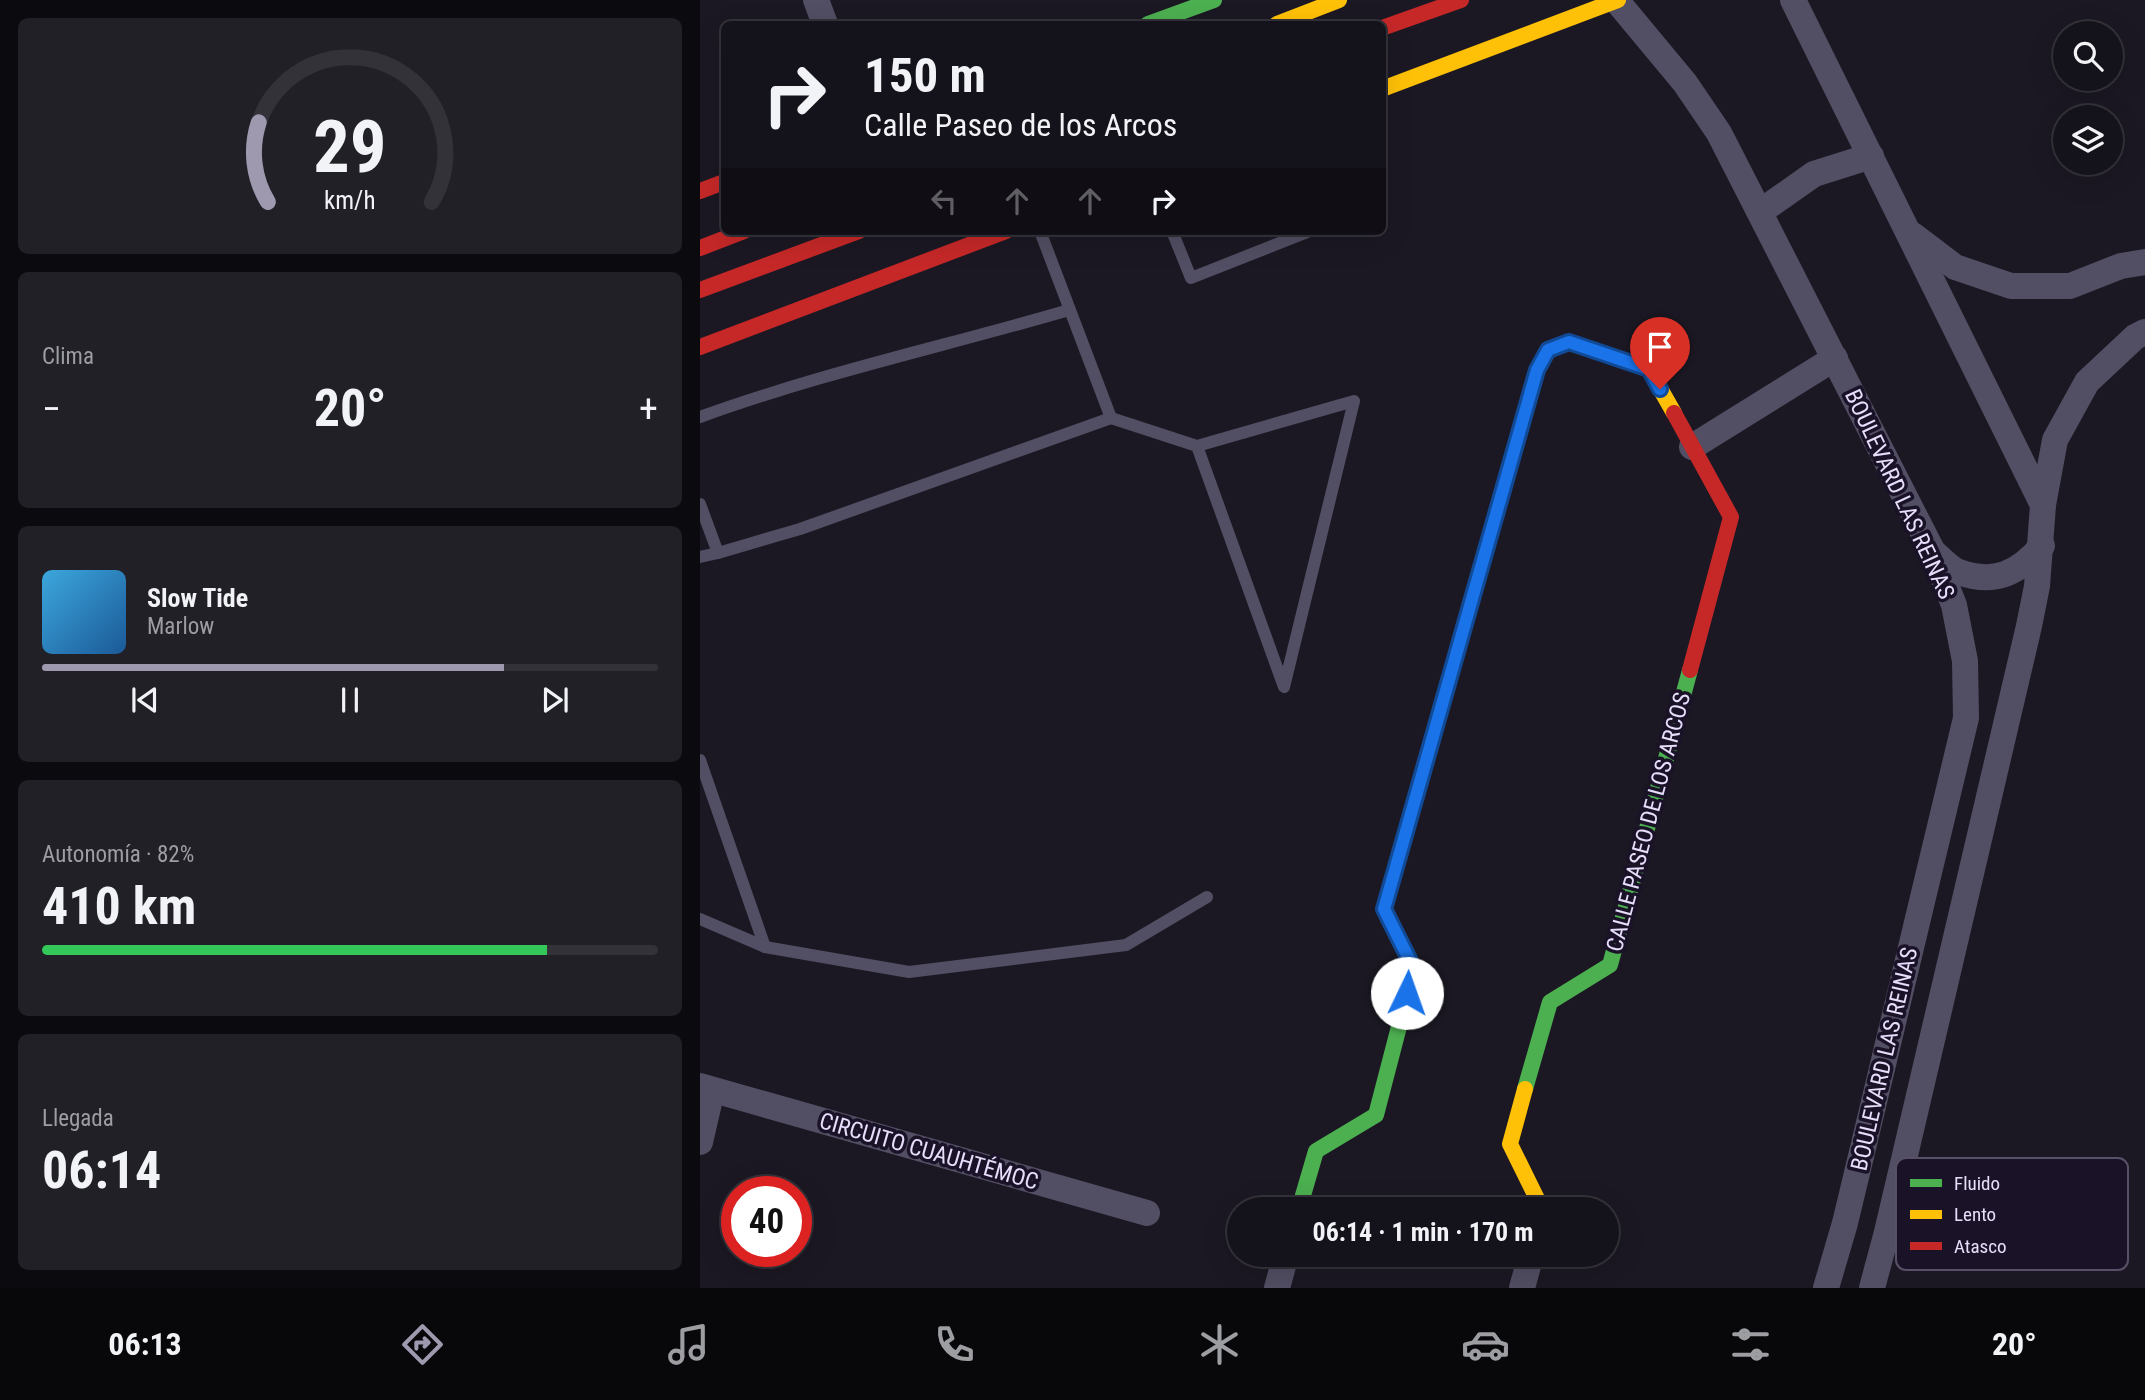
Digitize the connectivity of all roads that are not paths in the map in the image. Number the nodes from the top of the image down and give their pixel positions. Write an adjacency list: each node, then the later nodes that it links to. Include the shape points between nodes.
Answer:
1 (816, 0): 7 (street)
2 (1214, 0): 8 (street)
3 (1339, 0): 9 (street)
4 (1461, 0): 10 (street)
5 (1617, 0): 11 (street); 15 (street, BOULEVARD LAS REINAS, via 1713,123)
6 (1793, 0): 12 (street, BOULEVARD LAS REINAS)
7 (823, 21)
8 (1156, 21)
9 (1286, 21)
10 (1386, 26)
11 (1386, 87)
12 (1871, 156): 15 (street, via 1814,174); 16 (street, BOULEVARD LAS REINAS)
13 (721, 183): 14 (street)
14 (700, 191)
15 (1760, 212): 29 (street, BOULEVARD LAS REINAS)
16 (1908, 231): 24 (street, BOULEVARD LAS REINAS, via 1955,267 2011,286 2070,286 2121,266); 35 (street, BOULEVARD LAS REINAS)
17 (733, 235): 23 (street)
18 (848, 235): 25 (street)
19 (995, 235): 28 (street)
20 (1041, 235): 26 (lane)
21 (1174, 235): 22 (lane, via 1191,278)
22 (1300, 235)
23 (700, 247)
24 (2145, 262)
25 (700, 290)
26 (1069, 310): 30 (lane, via 833,373); 31 (lane)
27 (2145, 332): 35 (street, BOULEVARD LAS REINAS, via 2087,382 2055,440)
28 (700, 347)
29 (1835, 358): 33 (street); 37 (street, BOULEVARD LAS REINAS)
30 (700, 417)
31 (1111, 418): 32 (lane); 38 (lane, via 800,530)
32 (1197, 446): 32 (lane, via 1270,649 1284,687 1354,401)
33 (1692, 447): 48 (street, CALLE PASEO DE LOS ARCOS, via 1649,369 1569,342 1548,350 1537,370 1384,909 1414,969 1376,1115 1316,1151); 49 (street, CALLE PASEO DE LOS ARCOS, via 1731,517 1610,965 1550,1003 1510,1144)
34 (700, 504): 38 (lane)
35 (2043, 505): 36 (street, BOULEVARD LAS REINAS)
36 (2042, 546): 37 (street, via 2028,563 1989,578 1958,572); 46 (street, BOULEVARD LAS REINAS, via 2029,626)
37 (1933, 552): 55 (street, BOULEVARD LAS REINAS, via 1954,605 1965,661 1966,718)
38 (718, 553): 39 (lane)
39 (700, 557)
40 (700, 760): 43 (lane)
41 (1206, 897): 43 (lane, via 1126,945 909,972)
42 (700, 919): 43 (lane)
43 (765, 947)
44 (706, 1088): 45 (street, CIRCUITO CUAUHTÉMOC); 50 (street, CIRCUITO CUAUHTÉMOC)
45 (700, 1142)
46 (1904, 1158)
47 (1896, 1194): 56 (street, BOULEVARD LAS REINAS)
48 (1303, 1197)
49 (1536, 1197)
50 (1147, 1213)
51 (1283, 1267): 53 (street)
52 (1528, 1267): 54 (street)
53 (1277, 1288)
54 (1522, 1288)
55 (1826, 1288)
56 (1872, 1288)

